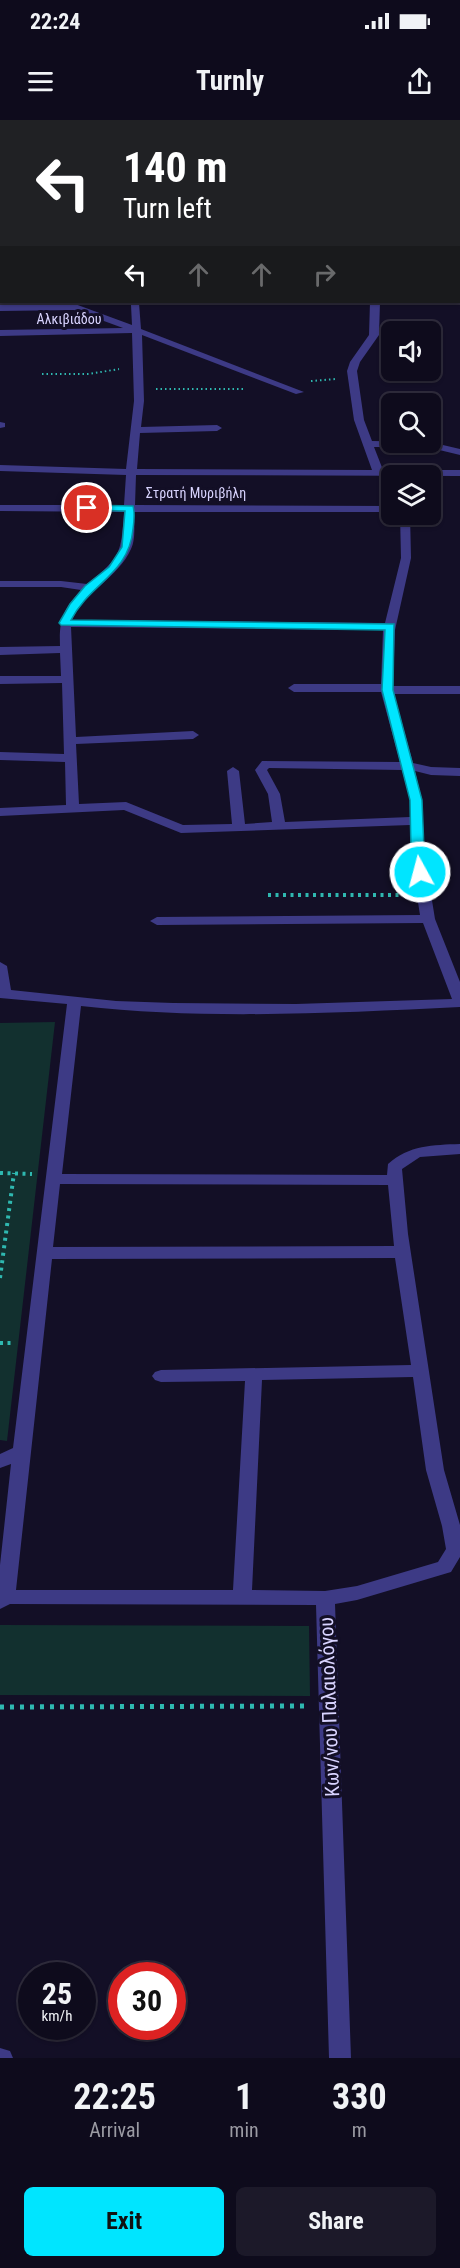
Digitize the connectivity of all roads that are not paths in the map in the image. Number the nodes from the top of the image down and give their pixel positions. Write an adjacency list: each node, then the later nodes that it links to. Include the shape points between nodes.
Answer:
1 (375, 303): 9 (street, via 375,335 353,366 352,377 359,420)
2 (136, 305): 4 (street)
3 (0, 308): 4 (street, via 71,306)
4 (137, 331): 5 (street, Αλκιβιάδου); 6 (street); 8 (street)
5 (0, 333)
6 (298, 392)
7 (217, 428): 8 (street)
8 (137, 430): 12 (street)
9 (368, 444): 10 (street, via 427,444); 14 (street)
10 (460, 452)
11 (0, 468): 12 (street)
12 (130, 472): 14 (street); 17 (street)
13 (460, 473): 15 (street)
14 (379, 474)
15 (441, 474)
16 (0, 508): 17 (street, Στρατή Μυριβήλη)
17 (130, 508): 18 (street, Στρατή Μυριβήλη); 21 (street, via 127,547 113,569)
18 (381, 509)
19 (405, 525): 23 (street, via 406,558)
20 (0, 584): 21 (street)
21 (89, 588): 22 (street, via 73,606)
22 (65, 623): 23 (street); 24 (street)
23 (390, 627): 29 (street)
24 (64, 649): 25 (street); 26 (street)
25 (0, 651)
26 (67, 679): 27 (street); 32 (street)
27 (0, 680)
28 (294, 688): 29 (street)
29 (387, 689): 30 (street); 35 (street)
30 (460, 690)
31 (193, 735): 32 (street)
32 (70, 741): 34 (street)
33 (0, 756): 34 (street)
34 (71, 758): 38 (street)
35 (408, 766): 37 (street); 40 (street, via 416,800); 41 (street, via 266,764 261,770 274,794)
36 (233, 771): 42 (street)
37 (460, 772)
38 (73, 810): 39 (street); 42 (street, via 126,806 181,830)
39 (0, 812)
40 (416, 821): 41 (street); 43 (street)
41 (279, 826): 42 (street)
42 (239, 828)
43 (428, 919): 44 (street); 47 (street)
44 (157, 921)
45 (0, 966): 46 (street)
46 (2, 994): 48 (street)
47 (460, 1001): 48 (street, via 312,1009)
48 (74, 1003): 50 (street)
49 (460, 1149): 51 (street, via 404,1157 394,1168)
50 (54, 1177): 51 (street); 53 (street)
51 (394, 1180): 52 (street, Κων/νου Παλαιολόγου)
52 (402, 1252): 53 (street); 54 (street, Κων/νου Παλαιολόγου)
53 (46, 1253): 57 (street)
54 (421, 1371): 55 (street); 60 (street, Κων/νου Παλαιολόγου, via 435,1470 452,1526 455,1551 444,1567 357,1593)
55 (254, 1374): 56 (street); 59 (street)
56 (161, 1376)
57 (21, 1452): 58 (street); 61 (street)
58 (0, 1461)
59 (242, 1598): 60 (street); 61 (street)
60 (325, 1598): 62 (street, Κων/νου Παλαιολόγου)
61 (3, 1600)
62 (339, 2058)

